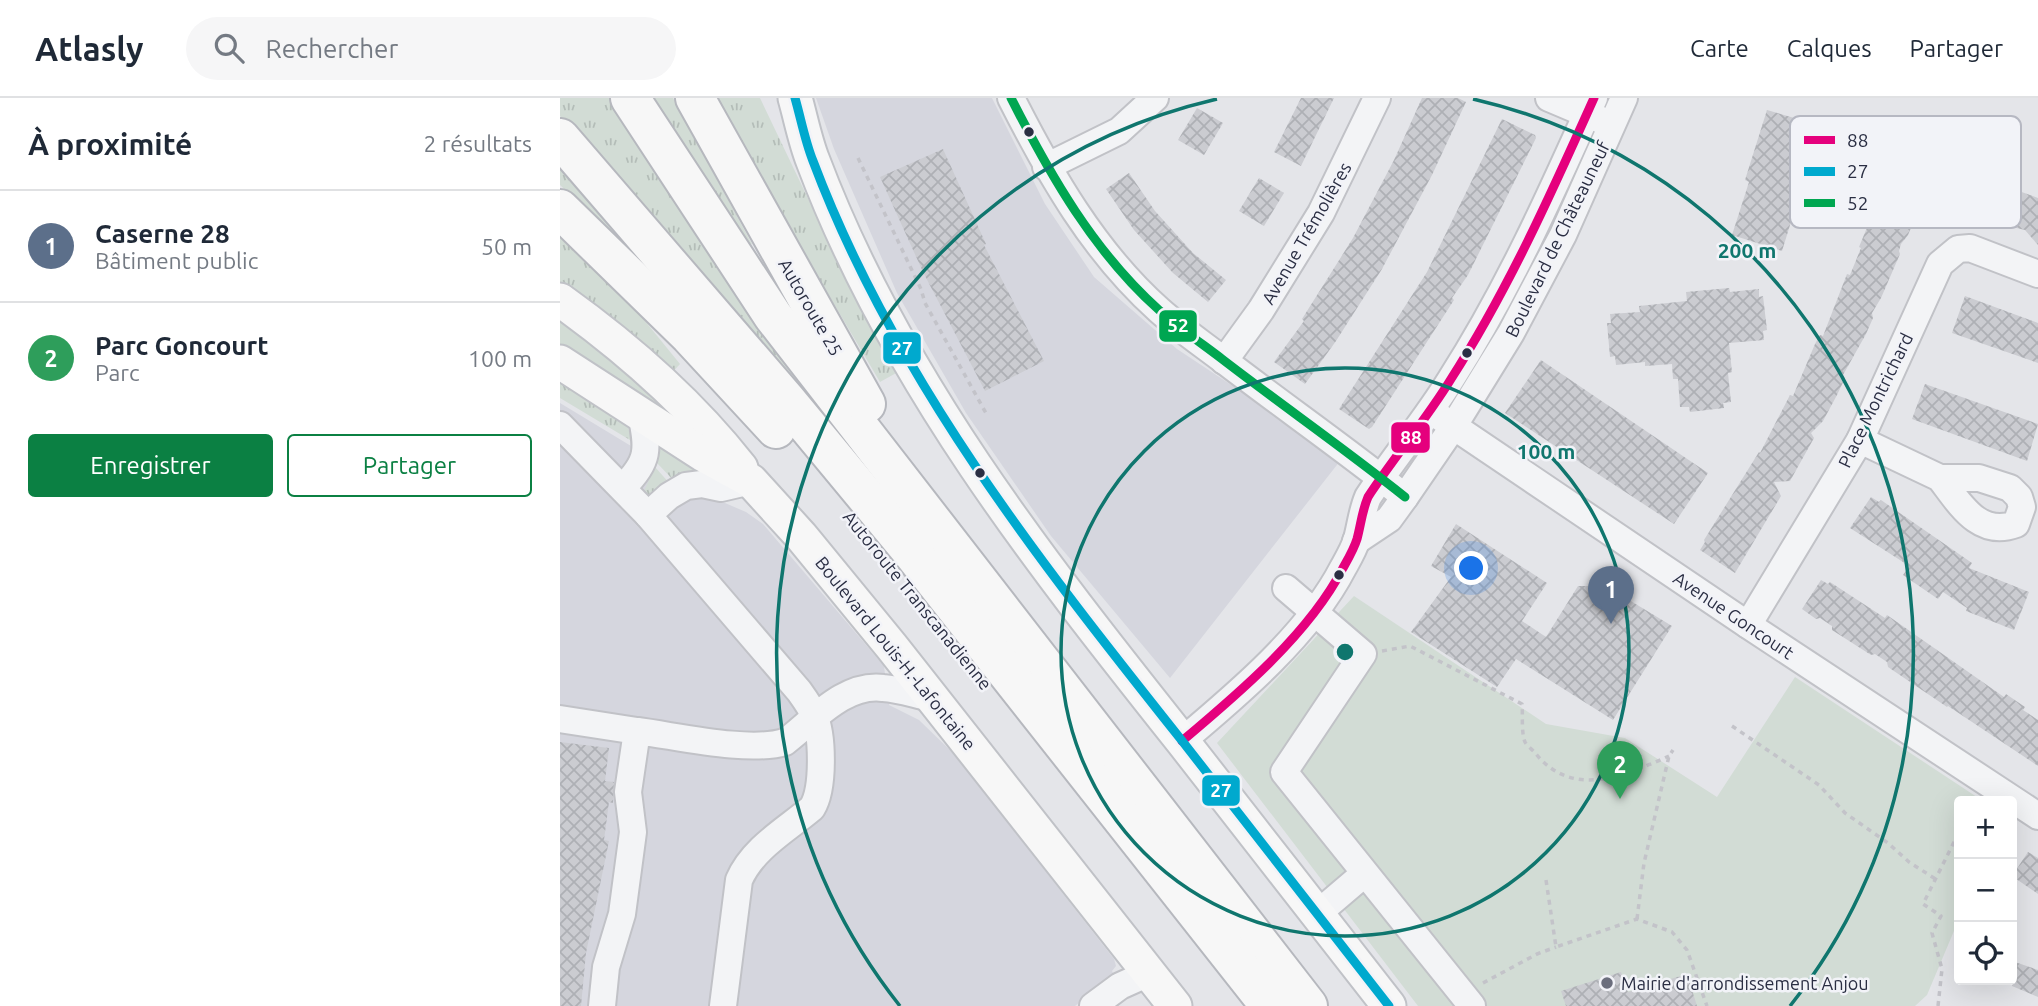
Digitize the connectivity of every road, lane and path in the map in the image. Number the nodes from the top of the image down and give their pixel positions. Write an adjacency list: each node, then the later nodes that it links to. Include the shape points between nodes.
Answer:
1 (630, 98): 33 (highway, via 773,316)
2 (695, 98): 33 (highway, Autoroute 25)
3 (772, 98): 14 (main road)
4 (795, 98): 14 (main road)
5 (1011, 98): 15 (street)
6 (1155, 98): 15 (street, via 1119,131)
7 (1377, 98): 19 (street, Avenue Trémolières, via 1321,213)
8 (1549, 98): 10 (street)
9 (1624, 98): 11 (street, Boulevard de Châteauneuf)
10 (1590, 106): 11 (street); 21 (street, Boulevard de Châteauneuf, via 1514,271)
11 (1612, 125): 25 (street, Boulevard de Châteauneuf, via 1538,284)
12 (560, 138): 62 (highway, via 911,551)
13 (858, 158): 23 (path, via 925,303)
14 (812, 159): 44 (main road, via 870,289 966,454 1035,554)
15 (1046, 167): 19 (street, via 1122,272 1159,310)
16 (563, 212): 61 (highway, Autoroute Transcanadienne, via 713,360 895,567)
17 (2038, 274): 26 (street, Place Montrichard, via 1970,248 1958,249 1940,264)
18 (560, 300): 29 (main road, via 680,400)
19 (1224, 361): 27 (street)
20 (560, 362): 22 (main road, Boulevard Louis-H.-Lafontaine)
21 (1431, 411): 25 (street, Avenue Goncourt); 27 (street, Boulevard de Châteauneuf)
22 (641, 413): 29 (main road, Boulevard Louis-H.-Lafontaine); 30 (street, via 646,456 638,473)
23 (987, 415)
24 (560, 425): 30 (street)
25 (1453, 427): 31 (street, Boulevard de Châteauneuf); 37 (street, Avenue Goncourt)
26 (1860, 440): 28 (street); 37 (street, Place Montrichard)
27 (1381, 478): 31 (street); 34 (street, Boulevard de Châteauneuf, via 1361,512)
28 (1940, 478)
29 (751, 481): 32 (street, via 721,488 693,483); 39 (main road, Boulevard Louis-H.-Lafontaine)
30 (623, 487): 32 (street)
31 (1405, 497): 34 (street, Boulevard de Châteauneuf, via 1388,519)
32 (648, 515): 40 (street, via 799,691)
33 (929, 516): 63 (highway)
34 (1356, 541): 36 (street, Boulevard de Châteauneuf)
35 (1286, 588): 36 (street)
36 (1314, 612): 38 (street); 44 (street, Boulevard de Châteauneuf, via 1256,674)
37 (1748, 625): 47 (street, Avenue Goncourt)
38 (1363, 654): 46 (path, via 1410,646 1522,704 1524,741 1548,768 1564,777 1580,781 1627,775); 49 (street, via 1284,772)
39 (932, 698): 40 (street, via 870,688 851,694); 55 (main road, Boulevard Louis-H.-Lafontaine)
40 (815, 717): 43 (street, via 776,745); 58 (street, via 821,768 816,803 746,864 739,880)
41 (560, 719): 43 (street)
42 (1732, 726): 51 (path, via 1819,785 1846,813)
43 (637, 731): 57 (street, via 628,792 633,832 622,914)
44 (1182, 741): 52 (main road)
45 (1673, 750): 46 (path)
46 (1668, 756): 53 (path)
47 (2038, 816)
48 (1954, 843): 51 (path)
49 (1364, 874): 52 (street); 56 (street)
50 (1546, 880): 54 (path)
51 (1937, 880): 66 (path, via 1923,904 1941,916 1932,933 1942,969)
52 (1317, 914): 64 (main road)
53 (1636, 919): 54 (path); 65 (path, via 1672,932 1687,950)
54 (1556, 947): 56 (path, via 1537,954)
55 (1149, 973): 59 (street, via 1120,986); 60 (main road, Boulevard Louis-H.-Lafontaine)
56 (1467, 1000)
57 (602, 1006)
58 (723, 1006)
59 (1093, 1006)
60 (1175, 1006)
61 (1240, 1006)
62 (1270, 1006)
63 (1308, 1006)
64 (1390, 1006)
65 (1707, 1006)
66 (1938, 1006)

